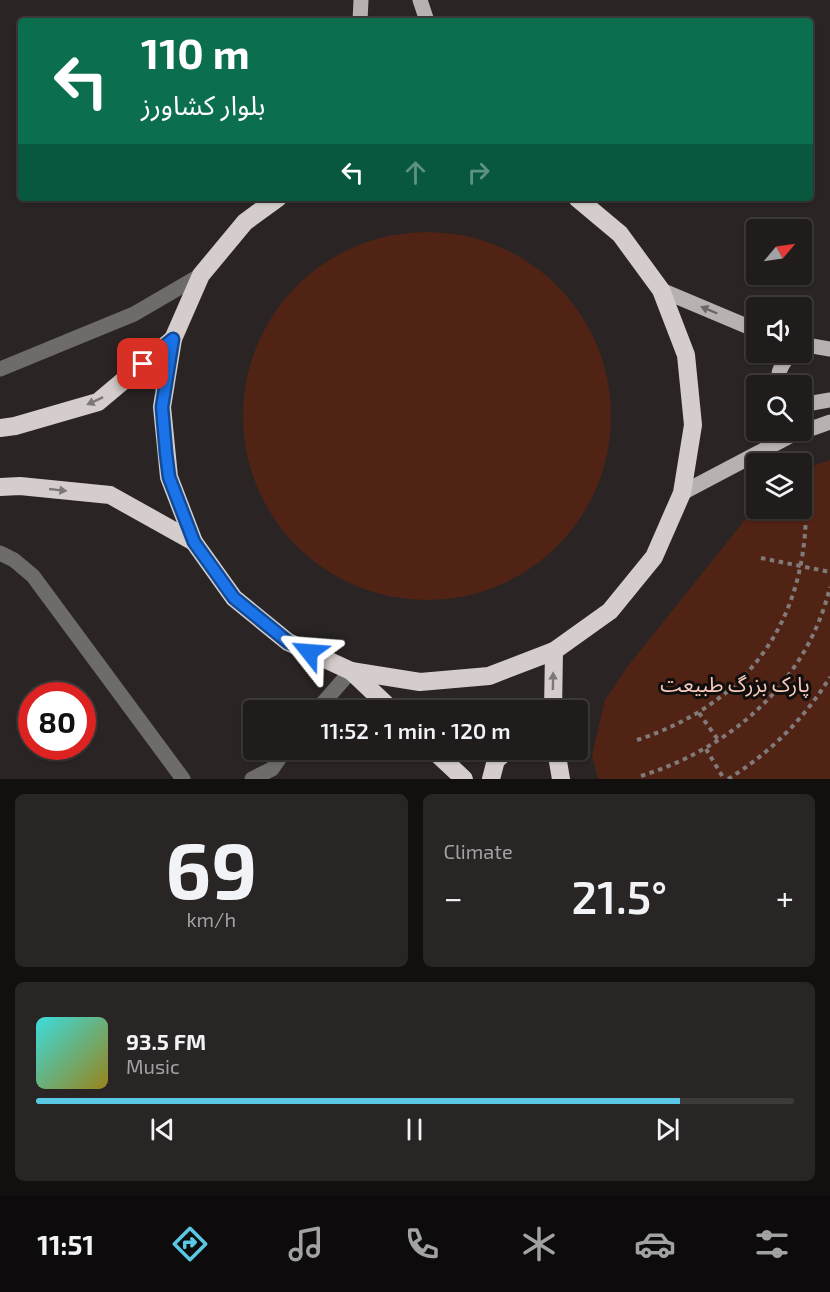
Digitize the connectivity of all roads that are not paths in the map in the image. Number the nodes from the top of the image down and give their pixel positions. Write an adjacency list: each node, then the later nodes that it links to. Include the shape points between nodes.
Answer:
1 (361, 0): 3 (main road)
2 (420, 0): 4 (main road)
3 (360, 18)
4 (426, 18)
5 (274, 201): 7 (highway, via 245,222)
6 (581, 201): 8 (highway, via 620,234)
7 (201, 275): 10 (highway); 13 (lane, via 134,314)
8 (661, 290): 9 (main road, one-way to 8); 19 (highway, via 686,356 693,425)
9 (746, 326)
10 (173, 339): 17 (highway, one-way to 17, via 98,402); 20 (highway, via 162,407 166,453 169,477)
11 (812, 348): 12 (main road)
12 (830, 349)
13 (0, 369)
14 (830, 400): 15 (main road)
15 (812, 403)
16 (830, 422): 19 (main road, via 788,437)
17 (0, 428)
18 (0, 487): 20 (highway, one-way to 20, via 110,495)
19 (682, 493): 22 (highway, via 654,557 610,610)
20 (194, 542): 23 (highway, via 234,598 288,642)
21 (0, 553): 31 (lane, via 33,576)
22 (554, 651): 23 (highway, via 489,675 420,682); 26 (highway, one-way to 22)
23 (351, 671): 24 (lane); 25 (highway)
24 (326, 700)
25 (381, 700)
26 (553, 700)
27 (278, 760): 32 (lane, via 272,769)
28 (444, 760): 33 (highway)
29 (496, 760): 34 (highway)
30 (556, 760): 35 (highway)
31 (183, 779)
32 (252, 779)
33 (464, 779)
34 (490, 779)
35 (561, 779)

